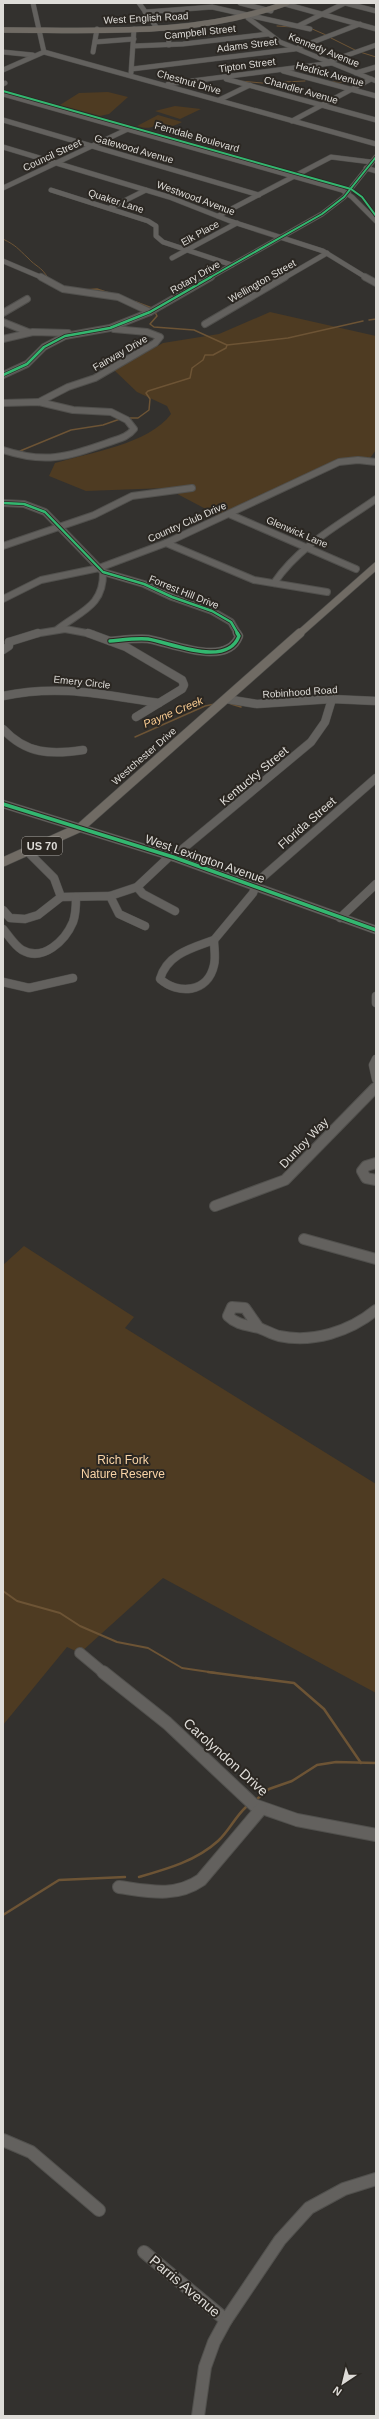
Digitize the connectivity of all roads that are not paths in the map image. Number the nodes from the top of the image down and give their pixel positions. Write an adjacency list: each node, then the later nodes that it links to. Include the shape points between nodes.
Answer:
1 (33, 3): 22 (street)
2 (139, 3): 10 (street)
3 (240, 3): 7 (street)
4 (253, 3): 7 (street)
5 (345, 3): 9 (street); 11 (street)
6 (286, 4): 8 (main road, West English Road); 11 (street)
7 (248, 5): 8 (street)
8 (271, 10): 12 (main road, West English Road)
9 (376, 11)
10 (145, 12): 12 (street, via 208,7); 16 (street)
11 (322, 14): 14 (street); 15 (street)
12 (256, 16): 13 (main road, West English Road); 15 (street)
13 (248, 18): 17 (main road, West English Road); 24 (street, Kennedy Avenue)
14 (360, 24): 18 (street); 30 (street, Adams Street)
15 (298, 26): 23 (street)
16 (157, 28): 17 (main road, West English Road); 20 (main road, West English Road)
17 (168, 28): 27 (street)
18 (376, 28)
19 (97, 29): 20 (main road, West English Road); 22 (main road, West English Road); 26 (street)
20 (134, 29): 25 (street)
21 (3, 30): 22 (main road, West English Road)
22 (40, 30): 32 (street)
23 (310, 30)
24 (268, 34): 27 (street, Campbell Street); 30 (street, Kennedy Avenue)
25 (134, 39): 26 (street); 29 (street)
26 (95, 42): 33 (street)
27 (169, 45): 29 (street, Campbell Street)
28 (374, 45): 35 (street, Tipton Street)
29 (134, 46): 37 (street)
30 (295, 48): 35 (street, Kennedy Avenue); 37 (street, Adams Street)
31 (3, 52): 34 (street)
32 (44, 52): 34 (street); 41 (street, Chestnut Drive)
33 (93, 52)
34 (35, 55): 39 (street)
35 (330, 63): 38 (street, Tipton Street); 40 (street, Kennedy Avenue)
36 (376, 67): 40 (street)
37 (132, 69): 41 (street)
38 (280, 69): 42 (street, Tipton Street); 46 (street, Hedrick Avenue)
39 (3, 70)
40 (356, 73): 43 (street, Kennedy Avenue)
41 (130, 75): 44 (street, Chestnut Drive)
42 (221, 77): 44 (street, Tipton Street); 45 (street, Chandler Avenue)
43 (374, 80): 46 (street)
44 (164, 84): 49 (street, Chestnut Drive)
45 (250, 85): 49 (street); 50 (street, Chandler Avenue)
46 (352, 89): 48 (street, Hedrick Avenue); 50 (street)
47 (3, 92): 54 (street, Ferndale Boulevard)
48 (376, 96)
49 (219, 100): 53 (street, Chestnut Drive)
50 (323, 105): 52 (street, Chandler Avenue); 53 (street)
51 (3, 120): 56 (street, Gatewood Avenue)
52 (376, 120)
53 (292, 121): 55 (street, Chestnut Drive)
54 (129, 128): 56 (street, Council Street); 63 (street, Ferndale Boulevard)
55 (376, 144)
56 (92, 146): 60 (street, Council Street); 68 (street, Gatewood Avenue)
57 (3, 147): 60 (street, Westwood Avenue)
58 (376, 157): 59 (street, Rotary Drive)
59 (371, 162): 61 (street, Rotary Drive); 63 (street, via 331,157)
60 (56, 163): 64 (street, Council Street); 66 (street, Westwood Avenue)
61 (366, 168): 62 (street); 67 (street, Rotary Drive)
62 (376, 171)
63 (296, 175): 67 (street, Ferndale Boulevard); 68 (street)
64 (3, 188)
65 (51, 190): 69 (street, Quaker Lane)
66 (146, 190): 69 (street); 70 (street, Westwood Avenue)
67 (349, 191): 71 (street, Ferndale Boulevard, via 362,197); 72 (street, Ferndale Boulevard); 74 (street, Rotary Drive, via 322,214)
68 (259, 195): 70 (street)
69 (110, 208): 75 (street, Quaker Lane, via 153,223 156,226 156,236 160,240)
70 (218, 216): 73 (street, Westwood Avenue)
71 (376, 216)
72 (376, 221)
73 (237, 223): 74 (street, Westwood Avenue); 75 (street, Elk Place)
74 (282, 238): 76 (street, Westwood Avenue); 79 (street, Rotary Drive)
75 (187, 250): 77 (street, Elk Place); 79 (street, Quaker Lane)
76 (327, 253): 80 (street, Westwood Avenue); 85 (street, Wellington Street)
77 (172, 258)
78 (4, 262): 82 (street, via 28,270 63,289 118,298)
79 (232, 265): 82 (street, Rotary Drive)
80 (376, 283)
81 (27, 299): 83 (street)
82 (150, 312): 86 (street, Rotary Drive)
83 (3, 313)
84 (3, 322): 87 (street)
85 (205, 324)
86 (110, 328): 88 (street, Rotary Drive); 91 (street, Fairway Drive, via 147,332 160,337 155,343 95,378)
87 (29, 332): 88 (street); 89 (street)
88 (75, 333): 90 (street, Rotary Drive, via 44,347 27,364)
89 (3, 339)
90 (3, 375)
91 (53, 395): 92 (street, Fairway Drive); 94 (street)
92 (39, 402): 93 (street); 94 (street)
93 (3, 403)
94 (53, 406): 95 (street, via 111,412 124,418 134,429 130,434 67,458 43,460)
95 (4, 451)
96 (376, 462): 100 (street, Country Club Drive, via 338,462)
97 (192, 488): 101 (street, via 132,496 94,515)
98 (376, 499): 104 (street)
99 (3, 503): 101 (street, via 24,504 38,509)
100 (229, 514): 102 (street, Country Club Drive); 104 (street, Glenwick Lane)
101 (61, 527): 103 (street); 107 (street)
102 (166, 543): 107 (street, Country Club Drive); 108 (street, via 254,580)
103 (3, 546)
104 (305, 547): 106 (street, Glenwick Lane); 108 (street, via 288,563)
105 (376, 566): 116 (main road, Westchester Drive / US 70)
106 (356, 569)
107 (101, 570): 110 (street, Country Club Drive, via 41,580); 111 (street, via 104,586 97,600); 113 (street, Forrest Hill Drive, via 212,611 231,622 239,636 234,646 212,653 146,639)
108 (274, 583): 109 (street)
109 (327, 592)
110 (3, 598)
111 (58, 629): 112 (street); 113 (street, via 75,630)
112 (6, 641): 114 (street, via 9,646)
113 (110, 641): 119 (street, via 182,680 182,689)
114 (3, 650)
115 (3, 696): 119 (street, Emery Circle, via 31,690 63,689)
116 (226, 699): 117 (street, Robinhood Road, via 257,704); 125 (main road, Westchester Drive / US 70)
117 (332, 699): 118 (street, Robinhood Road); 127 (street, Kentucky Street, via 330,713 318,735 311,742)
118 (376, 701)
119 (160, 703): 120 (street)
120 (136, 717)
121 (3, 729): 122 (street, via 19,744 36,752 58,754)
122 (83, 750)
123 (376, 778): 131 (street, Florida Street, via 257,882)
124 (3, 804): 125 (street, West Lexington Avenue)
125 (80, 827): 126 (main road, Westchester Drive / US 70); 127 (street, West Lexington Avenue)
126 (28, 852): 128 (main road, Westchester Drive / US 70); 133 (street, via 56,882)
127 (172, 857): 130 (street, Kentucky Street); 131 (street, West Lexington Avenue)
128 (3, 862)
129 (376, 884): 137 (street)
130 (137, 887): 132 (street); 136 (street, via 143,894)
131 (255, 887): 137 (street, West Lexington Avenue); 142 (street, Florida Street, via 253,893)
132 (110, 896): 134 (street); 139 (street, via 119,914)
133 (61, 897): 134 (street); 138 (street, via 49,910 28,919)
134 (76, 897): 140 (street, via 75,915 69,930 58,944 46,952 32,954 21,950)
135 (3, 910): 138 (street)
136 (176, 911)
137 (340, 918): 141 (street, West Lexington Avenue)
138 (6, 919)
139 (145, 926)
140 (3, 929)
141 (376, 930)
142 (214, 940): 142 (street, via 168,962 161,970 160,979 166,986 176,990 186,991 203,985 209,979 214,966)
143 (73, 978): 144 (street, via 29,989)
144 (3, 982)
145 (376, 996): 146 (street)
146 (376, 1003)
147 (376, 1059): 148 (street, via 373,1065)
148 (376, 1079)
149 (376, 1086): 152 (street, Dunloy Way, via 373,1092 285,1180)
150 (376, 1163): 151 (street, via 366,1166 362,1171 366,1178)
151 (376, 1180)
152 (215, 1206)
153 (304, 1239): 154 (street)
154 (376, 1259)
155 (376, 1310): 156 (street, via 347,1328 326,1335 299,1338 281,1336)
156 (258, 1328)
157 (80, 1653): 158 (street, Carolyndon Drive, via 167,1723 247,1800)
158 (261, 1809): 159 (street, Carolyndon Drive, via 297,1820); 160 (street, via 192,1888 173,1892)
159 (376, 1835)
160 (119, 1887)
161 (3, 2140): 163 (street, via 31,2152)
162 (376, 2179): 165 (street, via 344,2189 309,2208 280,2240)
163 (99, 2210)
164 (144, 2252): 165 (street, Parris Avenue)
165 (226, 2320): 166 (street, via 205,2367)
166 (198, 2416)

